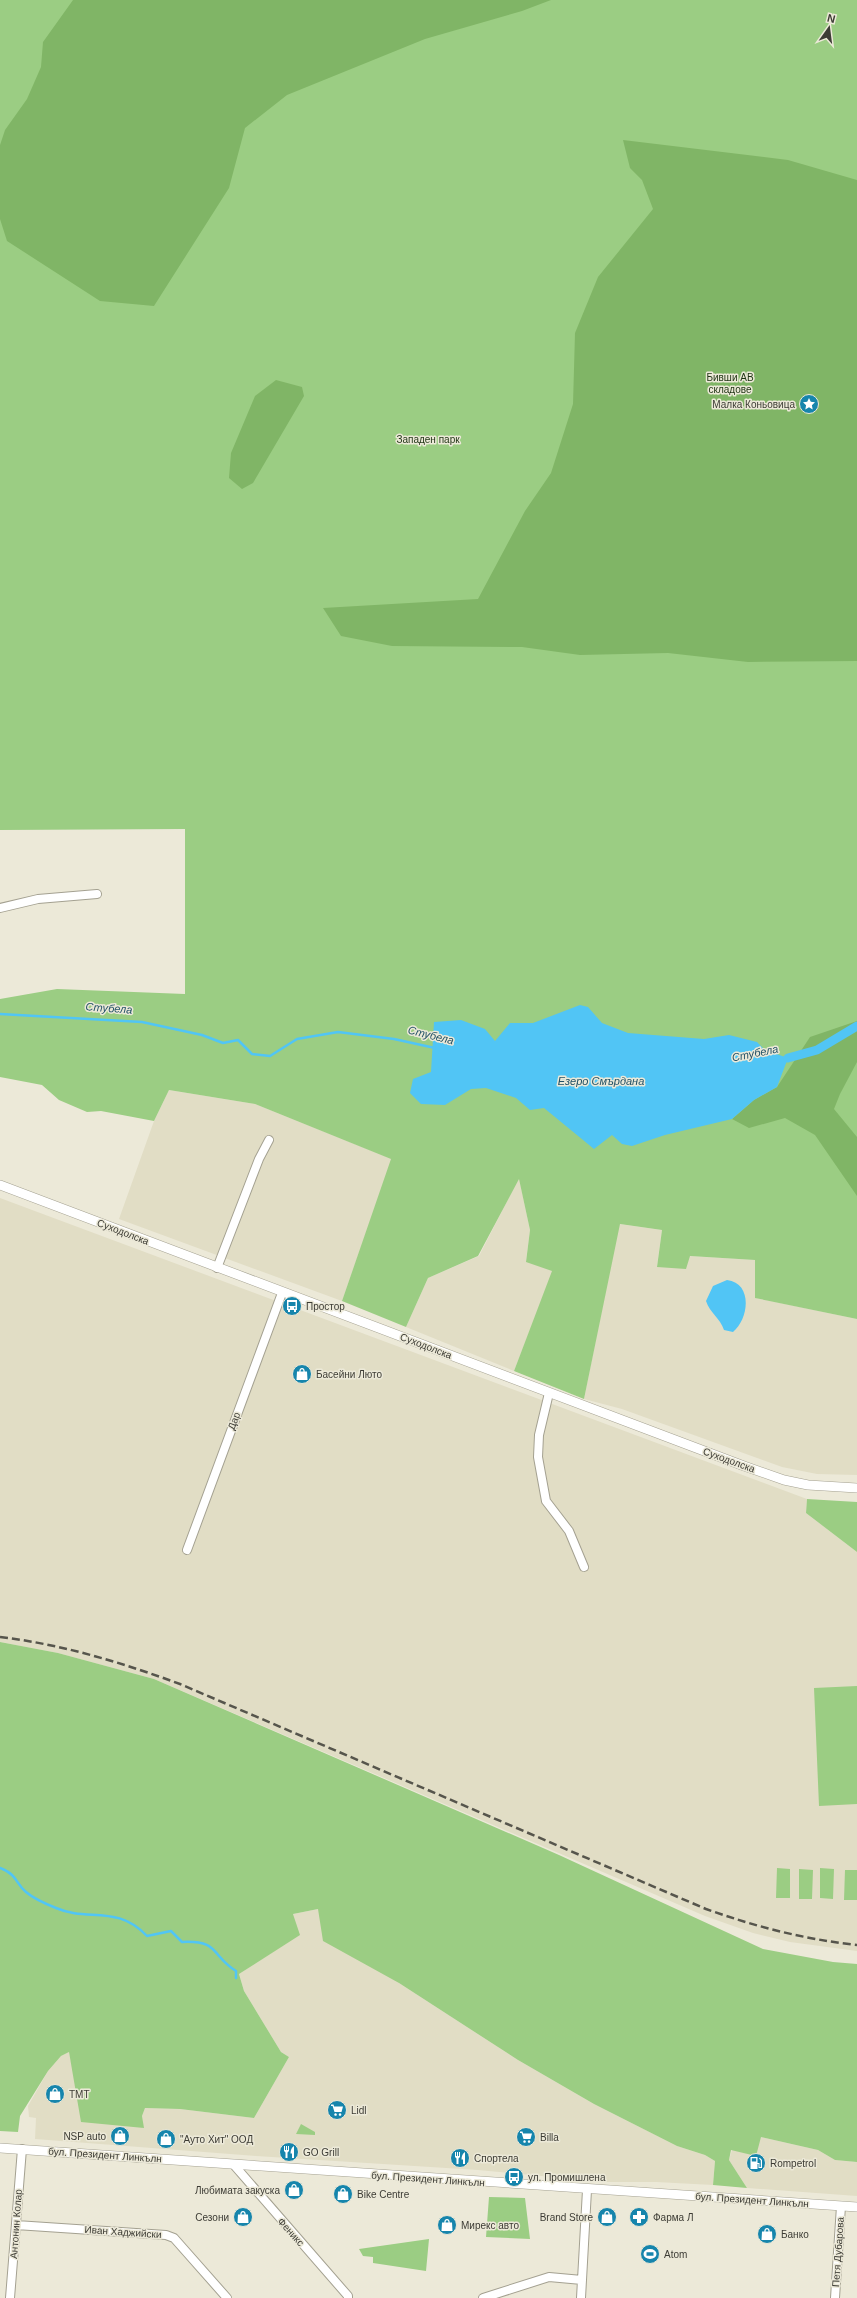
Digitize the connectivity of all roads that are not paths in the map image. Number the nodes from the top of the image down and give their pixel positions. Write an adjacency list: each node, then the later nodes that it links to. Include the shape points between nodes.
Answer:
1 (97, 894): 2 (street, via 38,899)
2 (0, 908)
3 (269, 1140): 5 (street, via 259,1159)
4 (0, 1185): 5 (street, Суходолска)
5 (218, 1268): 6 (street, Суходолска)
6 (282, 1293): 7 (street, Суходолска); 9 (street, Дар)
7 (549, 1393): 8 (street, Суходолска, via 784,1480 808,1485); 10 (street, via 539,1435 538,1457 546,1502 570,1531)
8 (857, 1488)
9 (187, 1550)
10 (584, 1567)
11 (0, 2148): 12 (street, бул. Президент Линкълн)
12 (22, 2149): 13 (street, бул. Президент Линкълн); 17 (street, Антонин Колар)
13 (234, 2165): 14 (street, бул. Президент Линкълн); 21 (street, Феникс)
14 (587, 2190): 15 (street, бул. Президент Линкълн); 18 (street)
15 (841, 2206): 16 (street, бул. Президент Линкълн); 24 (street, Петя Дубарова)
16 (857, 2207)
17 (16, 2225): 19 (street, Антонин Колар); 20 (street, Иван Хаджийски, via 166,2235 174,2238)
18 (582, 2280): 22 (street, via 549,2277); 23 (street)
19 (10, 2298)
20 (227, 2298)
21 (348, 2298)
22 (483, 2298)
23 (581, 2298)
24 (835, 2298)

